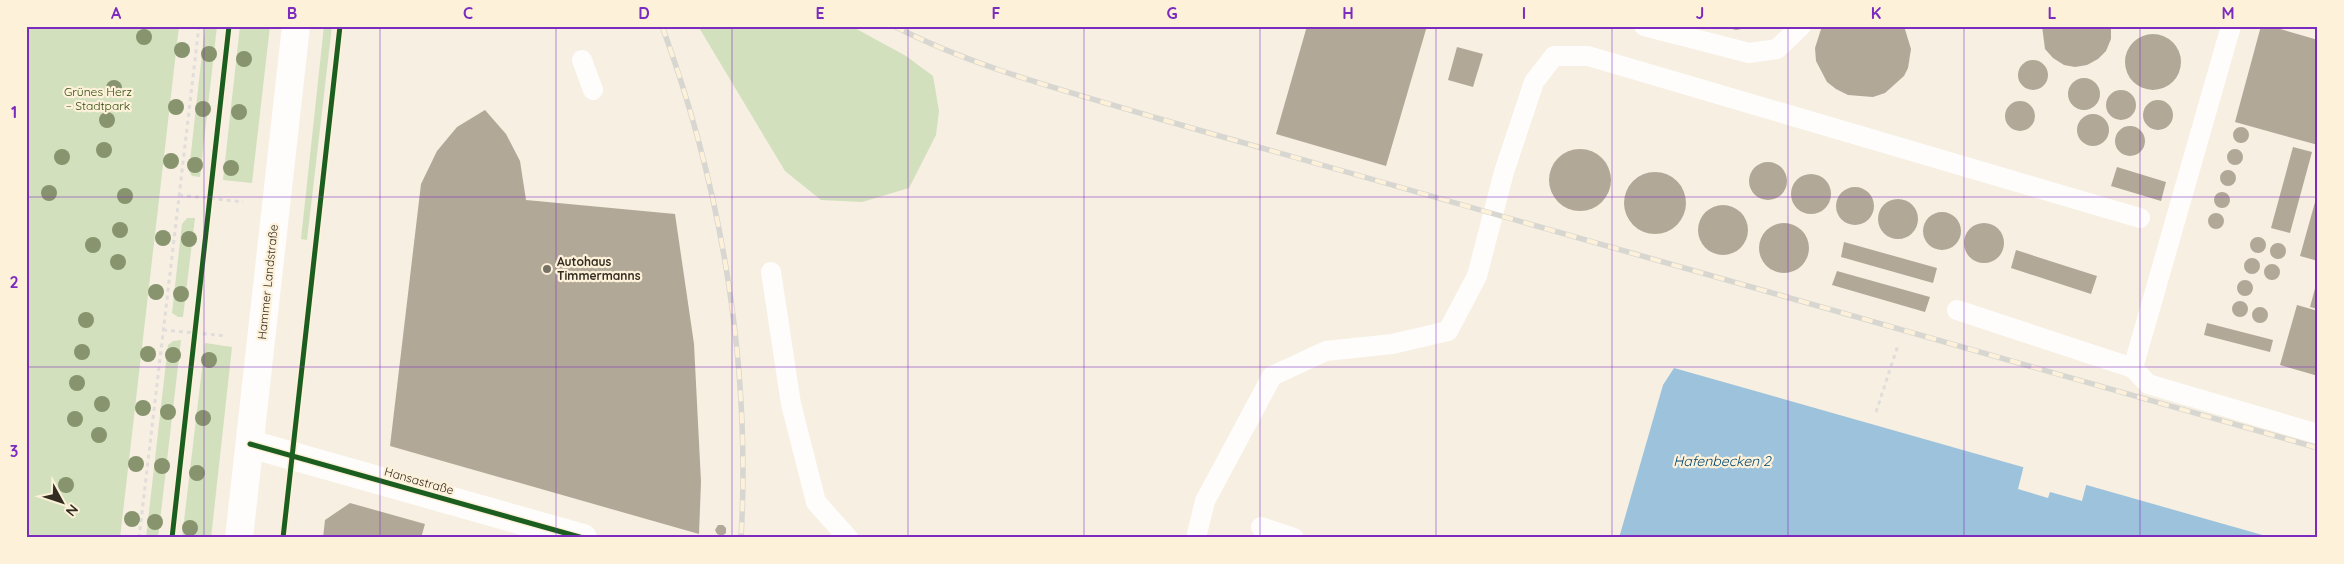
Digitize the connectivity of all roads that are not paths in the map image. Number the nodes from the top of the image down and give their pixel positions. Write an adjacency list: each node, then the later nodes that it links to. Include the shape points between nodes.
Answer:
1 (296, 26): 12 (main road, Hammer Landstraße)
2 (1644, 26): 3 (lane, via 1749,53 1777,49)
3 (1801, 26)
4 (2231, 26): 10 (lane)
5 (582, 60): 6 (lane)
6 (593, 90)
7 (2140, 218): 17 (lane, via 1588,56 1554,56 1534,82 1504,172 1476,276 1448,331 1392,344 1326,350 1272,376 1205,501)
8 (770, 272): 16 (lane, via 791,404 816,502)
9 (1957, 310): 10 (lane)
10 (2133, 368): 11 (lane, via 2148,384)
11 (2318, 434)
12 (250, 444): 14 (main road, Hammer Landstraße); 15 (main road, Hansastraße)
13 (1261, 527): 18 (lane)
14 (239, 538)
15 (583, 538)
16 (848, 538)
17 (1196, 538)
18 (1294, 538)

